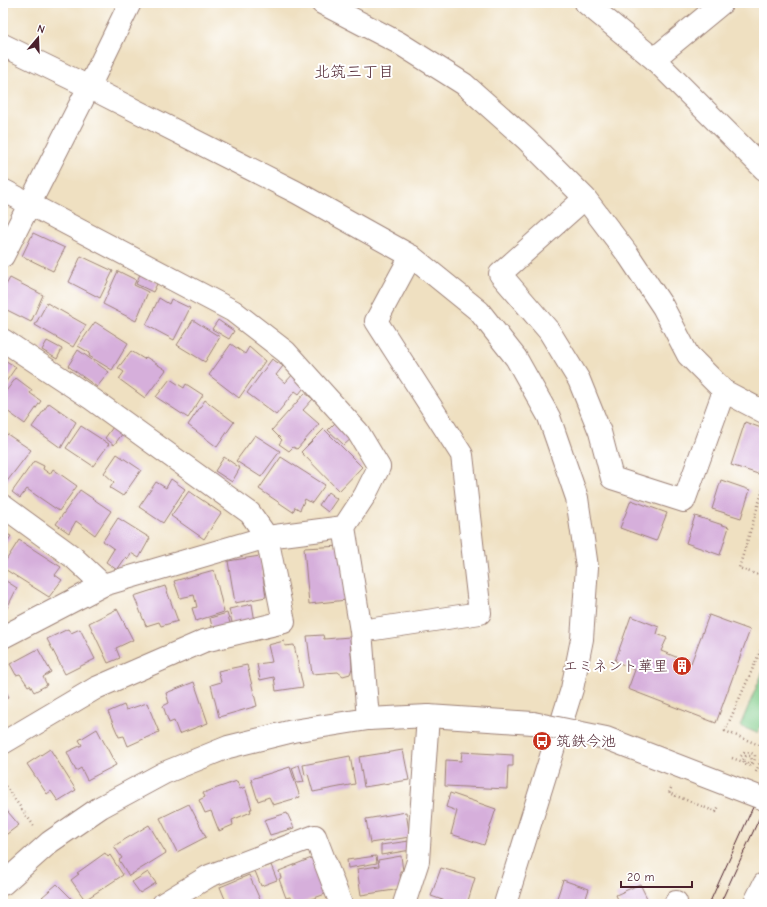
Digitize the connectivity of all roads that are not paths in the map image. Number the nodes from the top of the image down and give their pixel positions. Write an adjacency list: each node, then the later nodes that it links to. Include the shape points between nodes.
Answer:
1 (130, 3): 7 (street)
2 (322, 3): 10 (street, via 399,43 464,84 526,139)
3 (586, 3): 6 (street)
4 (722, 3): 6 (street)
5 (3, 45): 7 (street)
6 (654, 59): 8 (street)
7 (89, 87): 11 (street); 13 (street, via 296,192)
8 (761, 159)
9 (3, 190): 11 (street)
10 (585, 198): 15 (street, via 629,256 663,307 688,355); 15 (street, via 500,274 548,331 579,380 600,432 612,478 684,501)
11 (29, 204): 12 (street); 18 (street, via 232,311 286,352 358,432 379,467 365,495)
12 (3, 256)
13 (411, 256): 21 (street, via 376,321 462,455 480,613); 32 (street, via 479,311 516,358 549,417 577,498 582,529 587,567 582,639 574,682)
14 (3, 340): 19 (street, via 92,399 250,513)
15 (724, 391): 16 (street)
16 (764, 412)
17 (3, 506): 20 (street, via 73,556)
18 (344, 527): 19 (street); 21 (street)
19 (267, 537): 20 (street); 25 (street, via 284,622 204,641 96,688)
20 (103, 585): 22 (street)
21 (360, 631): 24 (street)
22 (3, 636)
23 (428, 716): 24 (street); 26 (street, bridge, via 533,723 606,738); 31 (street, via 418,861)
24 (368, 719): 27 (street, via 228,747 164,773 94,812 50,842)
25 (3, 743)
26 (764, 799)
27 (3, 884)
28 (764, 884): 33 (street)
29 (163, 904): 30 (street, via 209,876 315,836)
30 (341, 904)
31 (404, 904)
32 (505, 904)
33 (754, 904)

